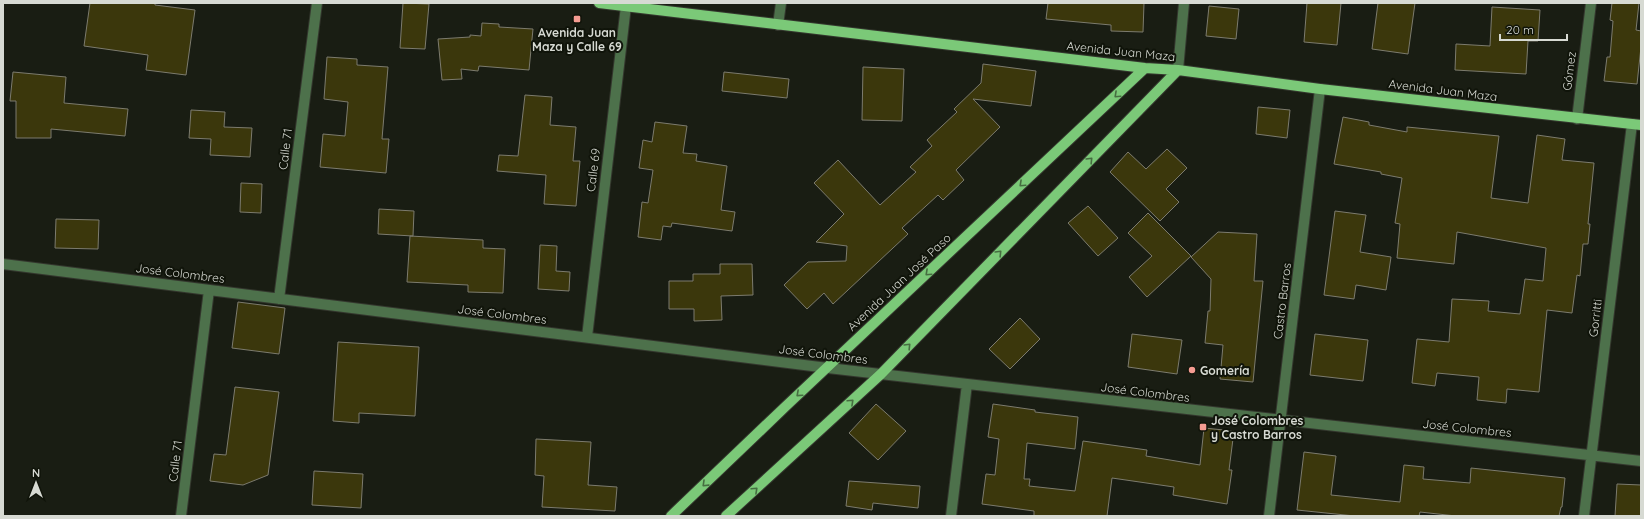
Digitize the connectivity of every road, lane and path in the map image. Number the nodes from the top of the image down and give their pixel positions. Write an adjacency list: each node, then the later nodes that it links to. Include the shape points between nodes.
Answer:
1 (317, 3): 15 (street, Calle 71)
2 (599, 3): 6 (main road, Avenida Juan Maza)
3 (781, 3): 7 (street)
4 (1184, 3): 9 (street)
5 (1591, 3): 11 (street, Gómez)
6 (626, 6): 7 (main road, Avenida Juan Maza); 16 (street, Calle 69)
7 (778, 25): 8 (main road, Avenida Juan Maza)
8 (1145, 68): 9 (main road, Avenida Juan Maza); 17 (main road, Avenida Juan José Paso, one-way to 17)
9 (1178, 70): 10 (main road, Avenida Juan Maza); 18 (main road, one-way to 9)
10 (1320, 89): 11 (main road, Avenida Juan Maza); 20 (street, Castro Barros)
11 (1577, 119): 12 (main road, Avenida Juan Maza)
12 (1636, 125): 21 (street, Gorritti)
13 (3, 264): 14 (street, José Colombres)
14 (209, 290): 15 (street, José Colombres); 23 (street, Calle 71)
15 (279, 299): 16 (street, José Colombres)
16 (587, 338): 17 (street, José Colombres)
17 (828, 368): 18 (street, José Colombres); 24 (main road, Avenida Juan José Paso, one-way to 24)
18 (881, 374): 19 (street, José Colombres); 25 (main road, one-way to 18)
19 (967, 384): 20 (street, José Colombres); 26 (street)
20 (1281, 421): 21 (street, José Colombres); 27 (street, Castro Barros)
21 (1591, 455): 22 (street, José Colombres); 28 (street, Gorritti)
22 (1641, 462)
23 (181, 516)
24 (671, 516)
25 (726, 516)
26 (951, 516)
27 (1269, 516)
28 (1584, 516)

